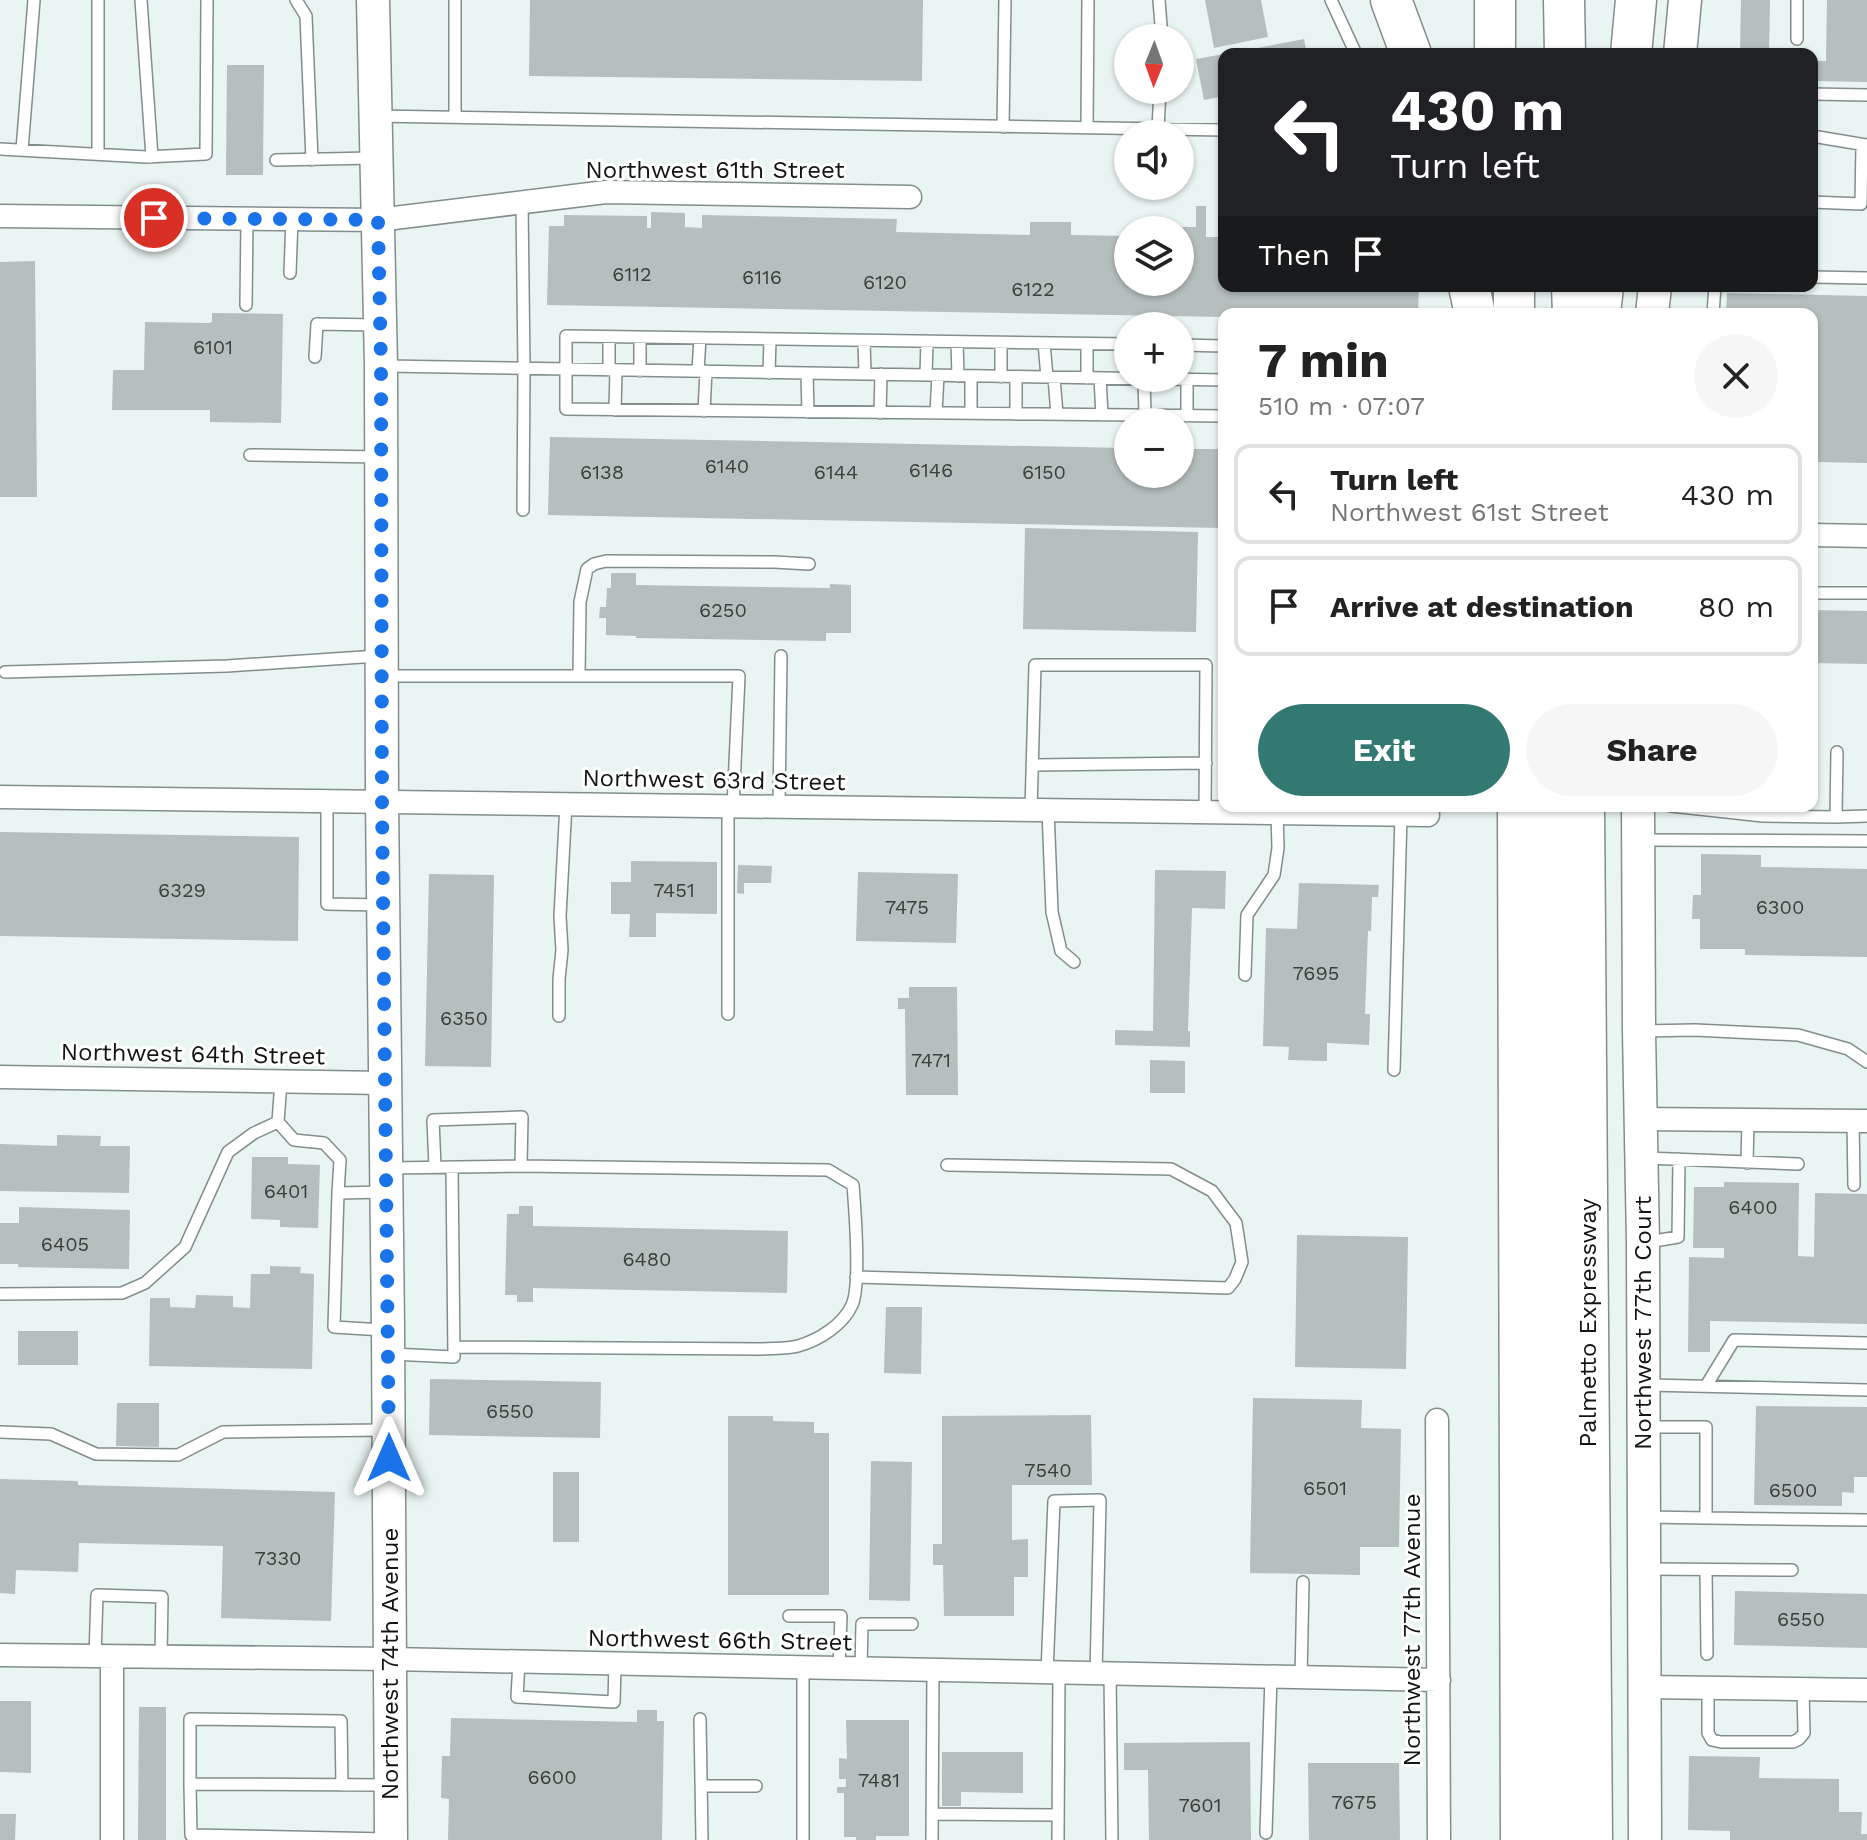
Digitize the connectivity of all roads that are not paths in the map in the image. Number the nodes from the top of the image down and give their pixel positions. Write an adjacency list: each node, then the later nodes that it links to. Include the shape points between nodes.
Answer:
1 (34, 0): 42 (lane)
2 (98, 0): 43 (lane)
3 (141, 0): 44 (lane)
4 (207, 0): 44 (lane, via 206,154)
5 (296, 0): 47 (lane, via 306,16)
6 (373, 0): 32 (street, Northwest 74th Avenue)
7 (455, 0): 33 (lane)
8 (1005, 0): 34 (lane)
9 (1088, 0): 35 (lane)
10 (1159, 0): 20 (lane)
11 (1331, 0): 22 (lane)
12 (1391, 0): 23 (highway)
13 (1495, 0): 24 (highway)
14 (1511, 0): 25 (highway)
15 (1547, 0): 26 (highway)
16 (1564, 0): 27 (highway)
17 (1636, 0): 28 (highway)
18 (1685, 0): 29 (street)
19 (1797, 0): 21 (lane)
20 (1161, 24)
21 (1797, 39)
22 (1353, 48)
23 (1409, 48)
24 (1495, 48)
25 (1512, 48)
26 (1547, 48)
27 (1565, 48)
28 (1632, 48)
29 (1681, 48)
30 (1818, 94): 31 (lane)
31 (1867, 95)
32 (376, 116): 33 (lane); 45 (street, Northwest 74th Avenue)
33 (455, 117): 34 (lane)
34 (1003, 127): 35 (lane)
35 (1087, 127): 36 (lane)
36 (1114, 127)
37 (1194, 129): 38 (lane)
38 (1218, 130)
39 (1818, 137): 40 (lane)
40 (1865, 145): 50 (lane, via 1861,204)
41 (0, 149): 42 (lane)
42 (22, 150): 43 (lane)
43 (98, 154): 44 (lane)
44 (152, 157)
45 (377, 158): 47 (lane); 54 (street, Northwest 74th Avenue)
46 (276, 160): 47 (lane)
47 (312, 160)
48 (910, 197): 49 (street, Northwest 61th Street, via 606,192)
49 (522, 202): 54 (street, Northwest 61th Street); 75 (lane)
50 (1818, 202)
51 (0, 216): 52 (street, Northwest 61th Street)
52 (247, 219): 53 (street, Northwest 61th Street); 58 (lane)
53 (292, 219): 54 (street, Northwest 61th Street); 55 (lane)
54 (378, 220): 59 (street, Northwest 74th Avenue)
55 (290, 273)
56 (1818, 277): 57 (lane)
57 (1867, 278)
58 (246, 305)
59 (380, 325): 73 (lane, via 317,324); 74 (street, Northwest 74th Avenue)
60 (609, 337): 61 (lane); 76 (lane, via 566,336); 77 (lane)
61 (640, 338): 62 (lane); 78 (lane)
62 (700, 338): 63 (lane); 79 (lane)
63 (770, 339): 64 (lane); 80 (lane)
64 (864, 341): 65 (lane); 82 (lane)
65 (927, 341): 66 (lane); 84 (lane)
66 (957, 342): 67 (lane); 85 (lane)
67 (1001, 343): 68 (lane); 86 (lane)
68 (1044, 343): 69 (lane); 88 (lane)
69 (1087, 344): 70 (lane); 89 (lane)
70 (1114, 344)
71 (1194, 345): 72 (lane)
72 (1218, 346)
73 (315, 357)
74 (381, 366): 75 (lane); 107 (street, Northwest 74th Avenue)
75 (524, 369): 76 (lane); 108 (lane)
76 (566, 369): 77 (lane); 94 (lane, via 566,409)
77 (612, 370): 78 (lane); 94 (lane)
78 (640, 371): 79 (lane)
79 (702, 371): 80 (lane); 95 (lane)
80 (769, 373): 81 (lane)
81 (807, 373): 82 (lane); 96 (lane)
82 (865, 374): 83 (lane)
83 (881, 374): 84 (lane); 97 (lane)
84 (932, 375): 85 (lane); 98 (lane)
85 (964, 376): 86 (lane); 99 (lane)
86 (1001, 377): 87 (lane)
87 (1016, 377): 88 (lane); 100 (lane)
88 (1050, 378): 89 (lane); 101 (lane)
89 (1087, 378): 90 (lane)
90 (1100, 378): 91 (lane); 102 (lane)
91 (1114, 378)
92 (1194, 380): 93 (lane)
93 (1218, 380)
94 (615, 410): 95 (lane)
95 (704, 411): 96 (lane)
96 (808, 412): 97 (lane)
97 (880, 413): 98 (lane)
98 (936, 413): 99 (lane)
99 (971, 413): 100 (lane)
100 (1016, 414): 101 (lane)
101 (1057, 414): 102 (lane)
102 (1102, 415): 103 (lane)
103 (1114, 415)
104 (1194, 416): 105 (lane)
105 (1218, 416)
106 (250, 455): 107 (lane)
107 (381, 457): 115 (street, Northwest 74th Avenue)
108 (523, 510)
109 (1818, 535): 110 (street)
110 (1867, 536)
111 (809, 564): 117 (lane, via 594,564 587,569 580,602)
112 (1818, 593): 113 (lane)
113 (1867, 593)
114 (781, 656): 126 (lane)
115 (382, 666): 116 (lane); 117 (lane); 123 (street, Northwest 74th Avenue)
116 (5, 672)
117 (579, 676): 125 (lane, via 739,676)
118 (1837, 752): 141 (lane)
119 (1206, 763): 120 (lane); 120 (lane, via 1206,665 1035,665); 129 (lane)
120 (1032, 765): 127 (lane)
121 (0, 797): 122 (street, Northwest 63rd Street)
122 (327, 800): 123 (street, Northwest 63rd Street); 144 (lane, via 327,904)
123 (382, 801): 124 (street, Northwest 63rd Street); 144 (street, Northwest 74th Avenue)
124 (566, 804): 125 (street, Northwest 63rd Street); 148 (lane)
125 (730, 807): 126 (street, Northwest 63rd Street); 147 (lane)
126 (779, 807): 127 (street, Northwest 63rd Street)
127 (1039, 810): 129 (street, Northwest 63rd Street); 145 (lane, via 1052,912 1061,951)
128 (1218, 811): 129 (street, Northwest 63rd Street)
129 (1205, 812)
130 (1270, 812): 138 (street, Northwest 63rd Street)
131 (1390, 812): 138 (street, Northwest 63rd Street); 139 (street, Northwest 63rd Street); 151 (lane)
132 (1494, 812): 228 (highway)
133 (1518, 812): 229 (highway)
134 (1553, 812): 230 (highway)
135 (1584, 812): 231 (highway, Palmetto Expressway)
136 (1638, 812): 142 (street, Northwest 77th Court)
137 (1775, 812): 141 (lane)
138 (1277, 813): 146 (lane, via 1274,875 1247,915)
139 (1428, 815)
140 (1867, 816): 141 (lane)
141 (1836, 817)
142 (1638, 840): 143 (lane); 149 (street, Northwest 77th Court)
143 (1867, 841)
144 (383, 905): 154 (street, Northwest 74th Avenue)
145 (1074, 962)
146 (1245, 975)
147 (728, 1014)
148 (559, 1016)
149 (1639, 1031): 150 (lane, via 1798,1035 1848,1049); 155 (street, Northwest 77th Court)
150 (1867, 1062)
151 (1394, 1070)
152 (0, 1077): 153 (street, Northwest 64th Street)
153 (281, 1081): 154 (street, Northwest 64th Street); 158 (lane)
154 (385, 1083): 167 (street, Northwest 74th Avenue)
155 (1640, 1119): 156 (street); 159 (street, Northwest 77th Court)
156 (1748, 1120): 157 (street); 161 (lane)
157 (1860, 1121): 168 (lane)
158 (278, 1122): 169 (lane, via 294,1140 324,1143 340,1160); 172 (lane, via 228,1152 185,1247 145,1283 122,1293)
159 (1641, 1158): 160 (lane); 170 (street, Northwest 77th Court)
160 (1679, 1159): 161 (lane); 170 (lane, via 1678,1237)
161 (1747, 1163): 162 (lane)
162 (1798, 1164)
163 (947, 1165): 171 (lane, via 1171,1169 1212,1191 1236,1223 1242,1262 1228,1288)
164 (521, 1166): 165 (lane, via 522,1117 433,1120); 166 (lane); 171 (lane, via 828,1170 853,1185)
165 (435, 1167): 166 (lane); 167 (lane)
166 (452, 1167): 175 (lane)
167 (386, 1180): 169 (lane); 173 (street, Northwest 74th Avenue)
168 (1854, 1185)
169 (338, 1193): 173 (lane, via 334,1327)
170 (1643, 1243): 176 (street, Northwest 77th Court)
171 (856, 1277): 175 (lane, via 853,1303 839,1323 796,1346)
172 (0, 1294)
173 (388, 1342): 175 (lane, via 454,1357); 181 (street, Northwest 74th Avenue)
174 (1867, 1343): 177 (lane, via 1734,1340)
175 (454, 1347)
176 (1643, 1385): 177 (lane); 180 (street, Northwest 77th Court)
177 (1706, 1386): 178 (lane)
178 (1867, 1390)
179 (1437, 1420): 206 (street, Northwest 77th Avenue)
180 (1644, 1427): 183 (street, Northwest 77th Court); 184 (lane, via 1706,1427)
181 (389, 1430): 182 (lane, via 223,1432 178,1455 96,1454 51,1434); 196 (street, Northwest 74th Avenue)
182 (0, 1432)
183 (1643, 1517): 184 (lane); 186 (street, Northwest 77th Court)
184 (1706, 1518): 185 (lane)
185 (1867, 1520)
186 (1643, 1569): 187 (lane); 207 (street, Northwest 77th Court)
187 (1706, 1570): 188 (lane); 192 (lane)
188 (1792, 1570)
189 (1303, 1582): 205 (lane)
190 (789, 1616): 200 (lane, via 841,1616)
191 (912, 1624): 200 (lane, via 862,1624)
192 (1707, 1654)
193 (0, 1655): 194 (street, Northwest 66th Street)
194 (104, 1657): 195 (street, Northwest 66th Street); 195 (lane, via 97,1595 162,1597); 221 (street)
195 (161, 1657): 196 (street, Northwest 66th Street)
196 (390, 1659): 197 (street, Northwest 66th Street); 214 (street, Northwest 74th Avenue)
197 (519, 1662): 198 (street, Northwest 66th Street); 198 (lane, via 517,1697 614,1702)
198 (615, 1664): 199 (street, Northwest 66th Street)
199 (803, 1668): 200 (street, Northwest 66th Street); 223 (lane)
200 (850, 1669): 201 (street, Northwest 66th Street)
201 (933, 1670): 202 (street, Northwest 66th Street); 217 (lane)
202 (1053, 1673): 203 (street, Northwest 66th Street); 203 (lane, via 1054,1501 1100,1500); 218 (lane)
203 (1103, 1674): 204 (street, Northwest 66th Street); 226 (lane)
204 (1271, 1677): 205 (street, Northwest 66th Street); 219 (lane)
205 (1301, 1678): 206 (street, Northwest 66th Street)
206 (1439, 1680): 227 (street, Northwest 77th Avenue)
207 (1644, 1687): 208 (street); 232 (street, Northwest 77th Court)
208 (1708, 1688): 209 (street); 209 (lane, via 1708,1733 1721,1742 1799,1739 1804,1733)
209 (1803, 1689): 210 (street)
210 (1867, 1690)
211 (700, 1719): 215 (lane)
212 (190, 1784): 213 (lane); 213 (lane, via 190,1719 341,1721); 220 (lane, via 191,1835)
213 (342, 1785): 214 (lane)
214 (391, 1785): 220 (street, Northwest 74th Avenue)
215 (702, 1786): 216 (lane); 222 (lane)
216 (756, 1786)
217 (932, 1814): 218 (lane); 224 (lane)
218 (1058, 1815): 225 (lane)
219 (1266, 1833)
220 (391, 1839)
221 (112, 1840)
222 (702, 1840)
223 (803, 1840)
224 (932, 1840)
225 (1058, 1840)
226 (1112, 1840)
227 (1439, 1840)
228 (1497, 1840)
229 (1521, 1840)
230 (1561, 1840)
231 (1592, 1840)
232 (1645, 1840)

